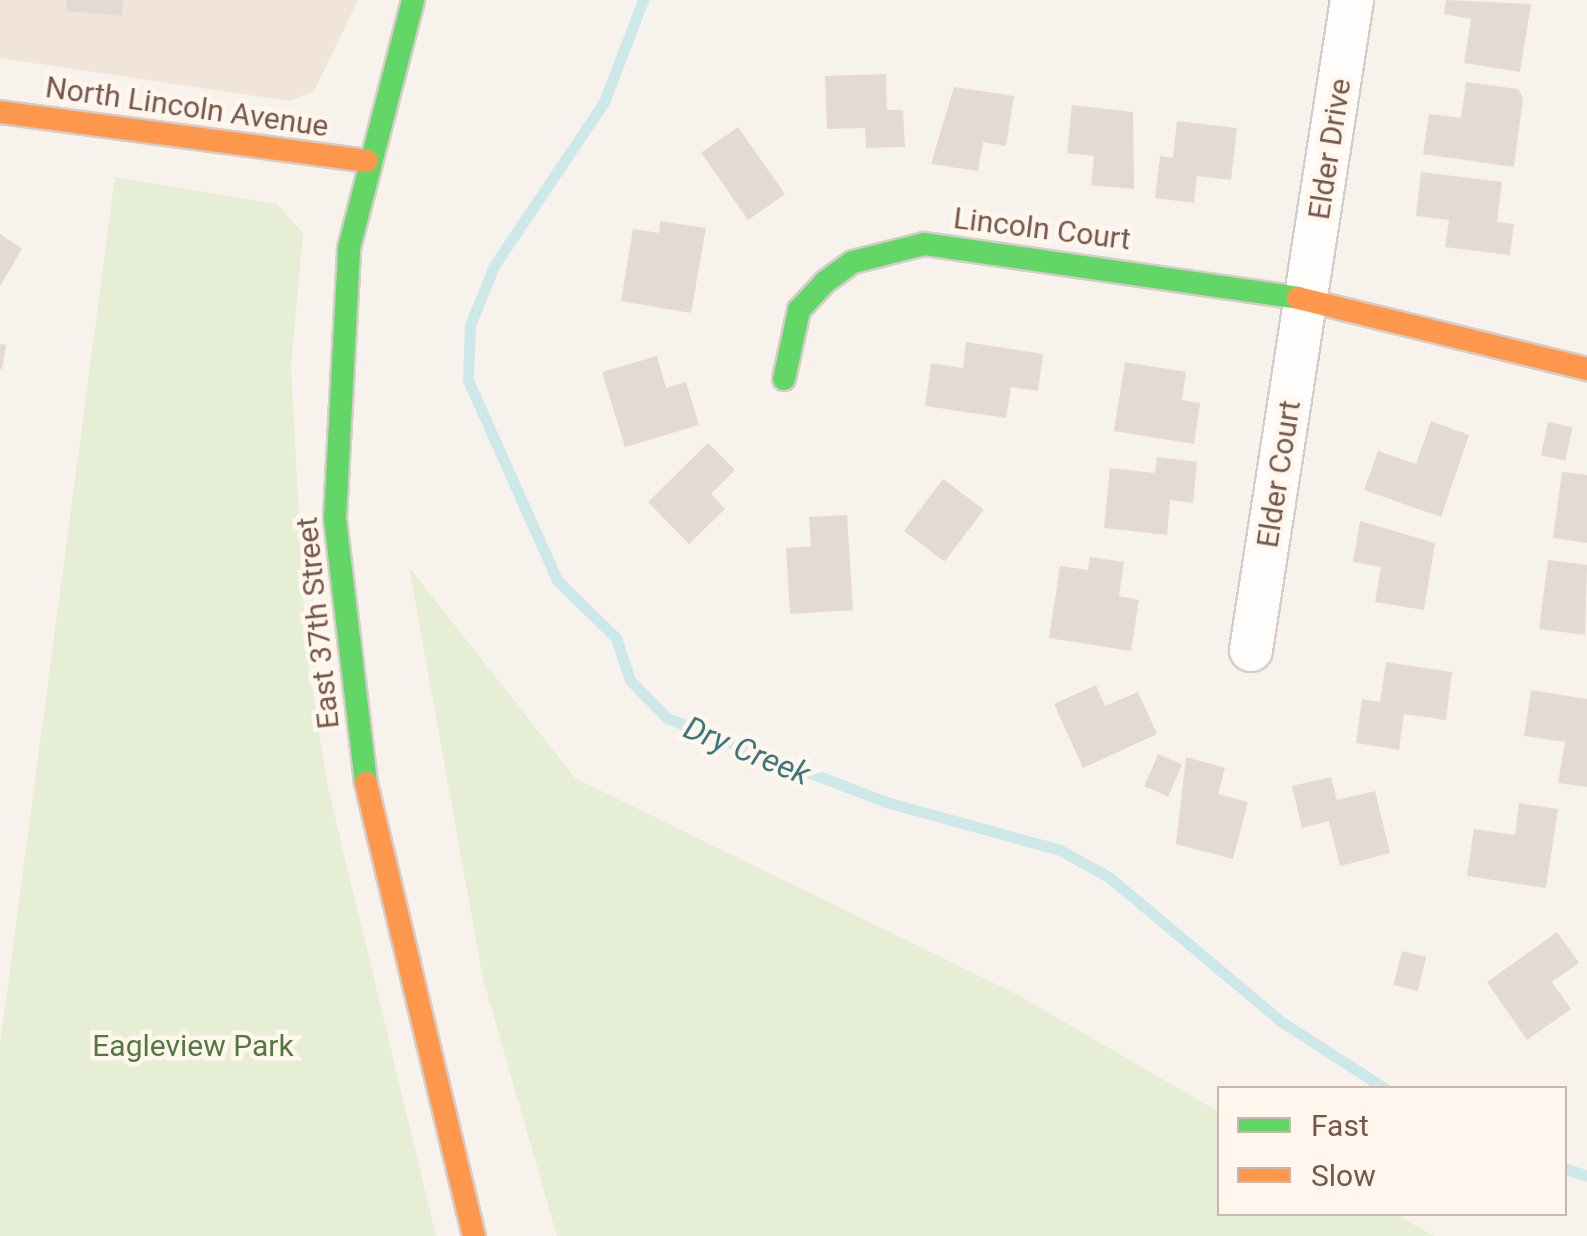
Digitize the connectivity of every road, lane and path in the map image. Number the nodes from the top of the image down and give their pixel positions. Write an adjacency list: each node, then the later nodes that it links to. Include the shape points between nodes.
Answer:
1 (413, 0): 4 (street, East 37th Street)
2 (1352, 0): 5 (street, Elder Drive)
3 (0, 112): 4 (street, North Lincoln Avenue)
4 (366, 162): 9 (street, East 37th Street, via 347,267 335,518 364,774)
5 (1307, 299): 6 (street); 7 (street, Lincoln Court, via 924,244 853,262 826,282 799,310); 8 (street, Elder Court)
6 (1587, 369)
7 (784, 380)
8 (1251, 650)
9 (474, 1236)

